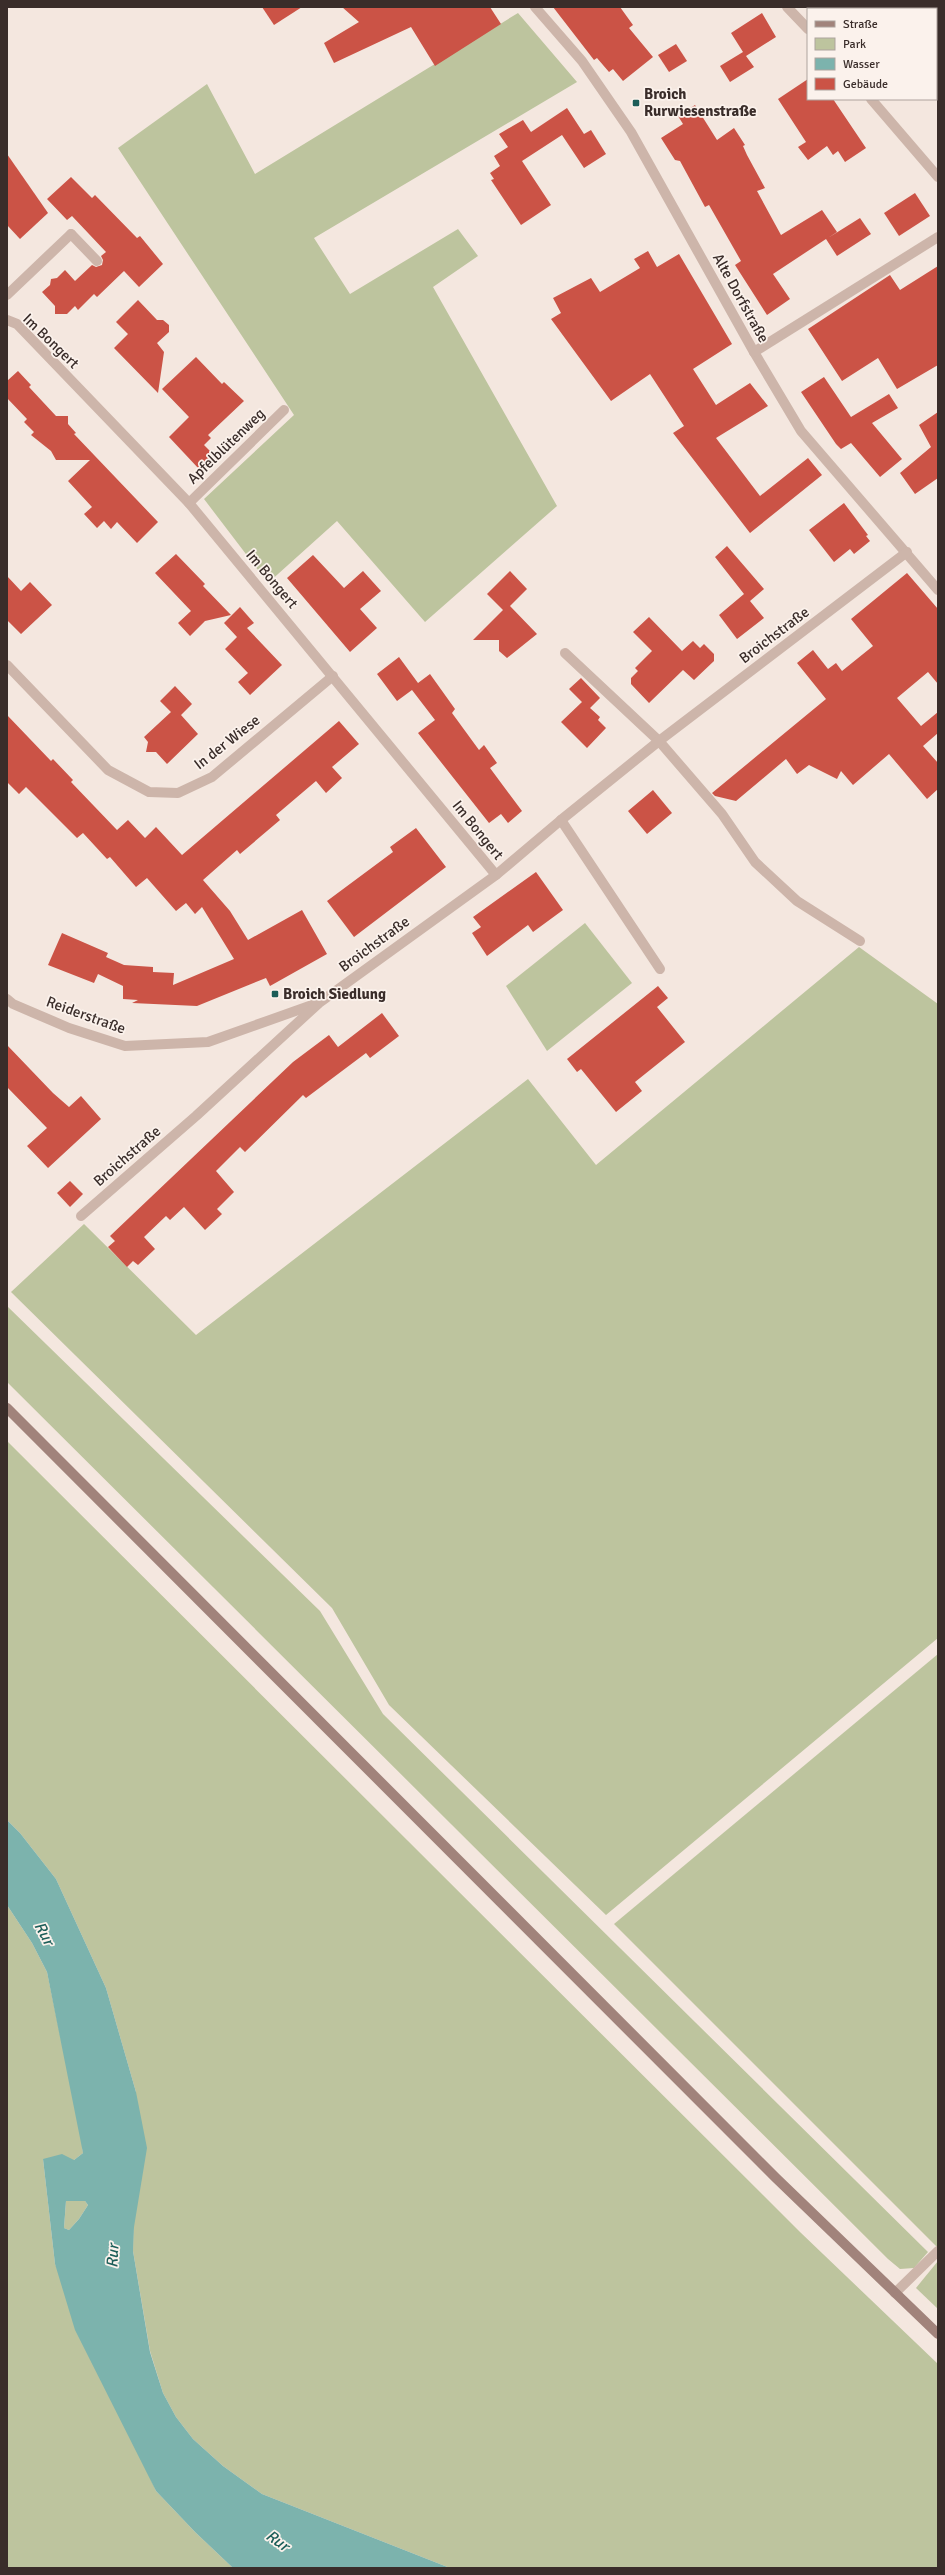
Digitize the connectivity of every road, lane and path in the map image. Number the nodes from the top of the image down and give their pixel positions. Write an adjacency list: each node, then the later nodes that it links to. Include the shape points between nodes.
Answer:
1 (535, 7): 10 (street, Alte Dorfstraße, via 582,61 631,132)
2 (787, 7): 3 (street)
3 (807, 28)
4 (872, 100): 5 (street)
5 (938, 177)
6 (938, 237): 10 (street)
7 (97, 261): 8 (street, via 71,234)
8 (7, 295)
9 (7, 320): 12 (street, Im Bongert, via 17,324)
10 (754, 352): 13 (street, Alte Dorfstraße, via 801,430)
11 (284, 410): 12 (street, Apfelblütenweg)
12 (189, 503): 17 (street, Im Bongert)
13 (907, 552): 14 (street, Alte Dorfstraße); 18 (street, Broichstraße)
14 (938, 590)
15 (565, 653): 18 (street)
16 (7, 665): 17 (street, In der Wiese, via 108,770 149,792 178,794 212,777)
17 (333, 676): 20 (street, Im Bongert)
18 (659, 741): 19 (street, Broichstraße); 21 (street, via 722,814 755,862 797,901)
19 (560, 820): 20 (street, Broichstraße); 22 (street)
20 (496, 875): 24 (street, Broichstraße)
21 (860, 941)
22 (660, 969)
23 (7, 999): 24 (street, Reiderstraße, via 69,1028 125,1046 208,1042)
24 (319, 1002): 25 (street, Broichstraße, via 196,1116)
25 (81, 1216)
26 (7, 1408): 28 (main road, via 776,2178)
27 (938, 2251): 28 (street)
28 (895, 2293): 29 (main road)
29 (938, 2334)

